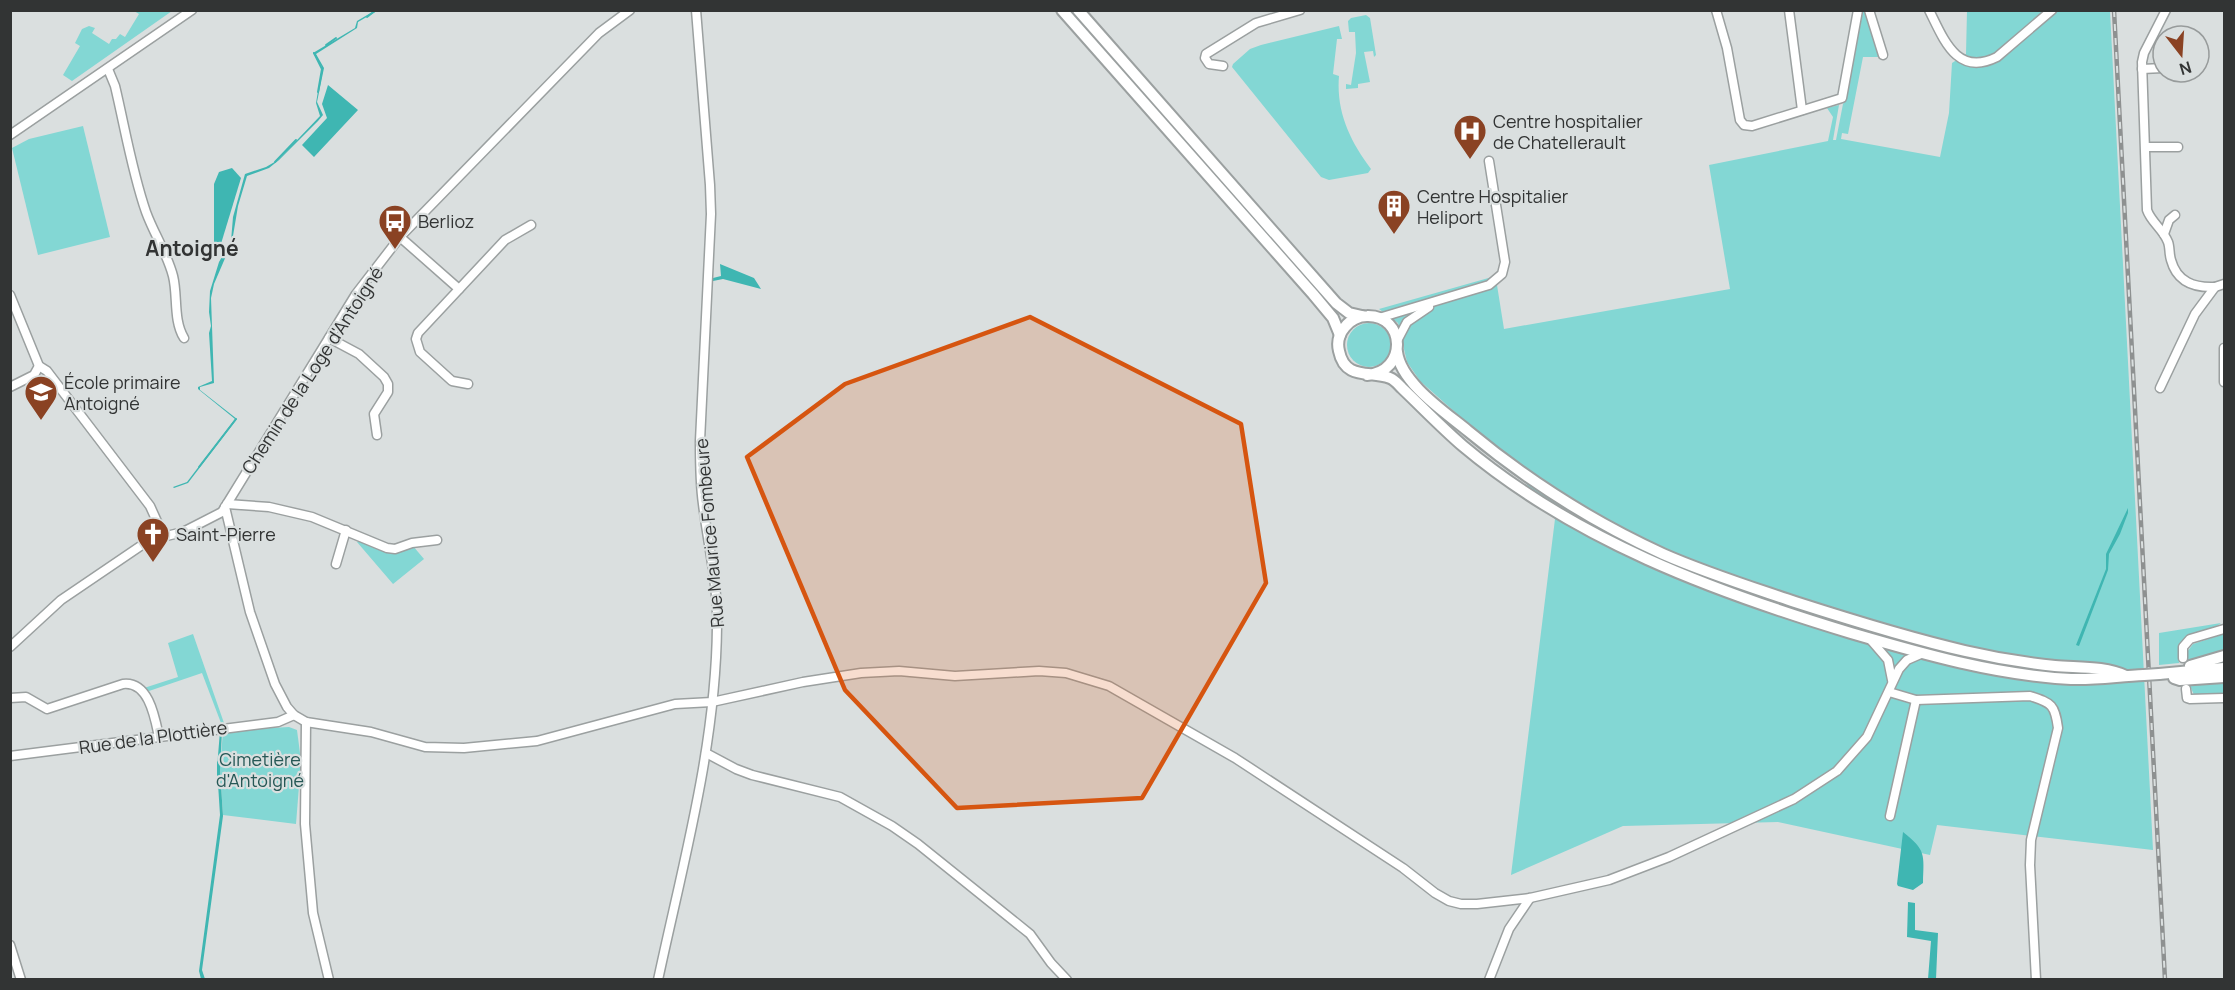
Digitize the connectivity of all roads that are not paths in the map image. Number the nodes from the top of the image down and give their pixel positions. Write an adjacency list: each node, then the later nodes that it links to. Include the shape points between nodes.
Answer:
1 (192, 10): 16 (street)
2 (630, 10): 27 (street, Chemin de la Loge d'Antoigné, via 599,33)
3 (696, 10): 67 (street, Rue Maurice Fombeure, via 710,185 700,441 702,504 717,601)
4 (1062, 10): 34 (main road, via 1313,294)
5 (1078, 10): 32 (main road, via 1336,303 1349,314)
6 (1300, 10): 15 (street, via 1256,23 1206,54 1209,64)
7 (1716, 10): 19 (street, via 1744,125)
8 (1789, 10): 19 (street)
9 (1858, 10): 19 (street, via 1842,98)
10 (1869, 10): 14 (street)
11 (1929, 10): 12 (street, via 1951,51 1959,58 1977,63 1998,57)
12 (2052, 10)
13 (2166, 10): 17 (street, via 2144,53)
14 (1883, 55)
15 (1223, 66)
16 (108, 69): 20 (street); 35 (street, via 146,211 173,276 178,329)
17 (2142, 69): 18 (street); 21 (street)
18 (2151, 69)
19 (1802, 110)
20 (10, 135)
21 (2146, 147): 22 (street); 26 (street, via 2147,210)
22 (2178, 147)
23 (1489, 160): 31 (street, via 1505,268 1492,283)
24 (2175, 215): 26 (street)
25 (531, 225): 29 (street, via 505,240)
26 (2164, 234): 28 (street, via 2175,270 2183,280 2193,285)
27 (400, 237): 29 (street); 36 (street, Chemin de la Loge d'Antoigné, via 356,294)
28 (2222, 286): 44 (street, via 2195,314)
29 (459, 289): 42 (street, via 416,339 420,351 452,381)
30 (10, 295): 39 (street)
31 (1457, 295): 33 (street); 37 (street, via 1413,316 1403,327)
32 (1364, 316): 33 (main road); 34 (main road, via 1351,321)
33 (1379, 318): 37 (main road, via 1390,325)
34 (1340, 335): 40 (main road, via 1339,352 1344,363)
35 (184, 338)
36 (329, 338): 45 (street, via 359,354 388,384 388,392 374,414); 46 (street, Chemin de la Loge d'Antoigné)
37 (1397, 346): 40 (main road, via 1394,360 1387,367); 59 (main road, via 1400,363 1417,387 1506,461 1582,511 1666,555 1829,613 1956,649 2036,664 2110,670)
38 (2224, 348): 41 (street)
39 (39, 366): 43 (street, via 34,375); 48 (street, via 150,506)
40 (1367, 375): 52 (main road, via 1392,379 1498,473 1596,535 1717,589)
41 (2224, 382)
42 (468, 384)
43 (10, 387)
44 (2160, 388)
45 (377, 435)
46 (226, 505): 47 (street, via 290,511); 48 (street, Chemin de la Loge d'Antoigné, via 219,514 199,525); 68 (street, via 250,612 278,690)
47 (346, 530): 49 (street, via 395,549); 50 (street)
48 (164, 537): 53 (street, Chemin de la Loge d'Antoigné, via 142,544 61,600)
49 (437, 540)
50 (336, 564)
51 (2224, 629): 56 (street, via 2190,639 2183,646)
52 (1869, 638): 54 (main road); 61 (street, via 1888,660)
53 (10, 647)
54 (1923, 653): 59 (main road, via 2042,677 2101,680); 61 (street, via 1904,663)
55 (2224, 656): 58 (main road)
56 (2183, 658)
57 (2224, 668): 58 (main road)
58 (2161, 674): 59 (main road, bridge); 60 (main road, via 2180,680)
59 (2127, 676)
60 (2224, 677)
61 (1892, 681): 63 (street)
62 (2186, 689): 65 (street, via 2190,699)
63 (1889, 692): 66 (street); 74 (street, via 1867,737 1837,771 1794,800 1608,880)
64 (10, 698): 70 (street, via 26,697 47,709 132,684 147,697)
65 (2224, 698)
66 (1916, 700): 73 (street); 81 (street, via 2031,696 2048,702 2056,712 2058,728 2031,840)
67 (712, 702): 69 (street, via 675,705 537,741 464,748 424,747 371,732); 71 (street, Rue Maurice Fombeure); 74 (street, via 861,673 1066,673 1108,686 1235,758 1449,901 1477,904)
68 (294, 715): 69 (street); 70 (street, Rue de la Plottière, via 278,722)
69 (306, 722): 77 (street, via 305,824 312,902)
70 (159, 737): 72 (street, Rue de la Plottière)
71 (706, 753): 78 (street, Rue Maurice Fombeure); 79 (street, via 753,775 840,798 891,826 1030,934)
72 (10, 756)
73 (1890, 816)
74 (1530, 898): 80 (street, via 1509,928)
75 (10, 945): 76 (street)
76 (21, 980)
77 (329, 980)
78 (658, 980)
79 (1067, 980)
80 (1489, 980)
81 (2036, 980)

